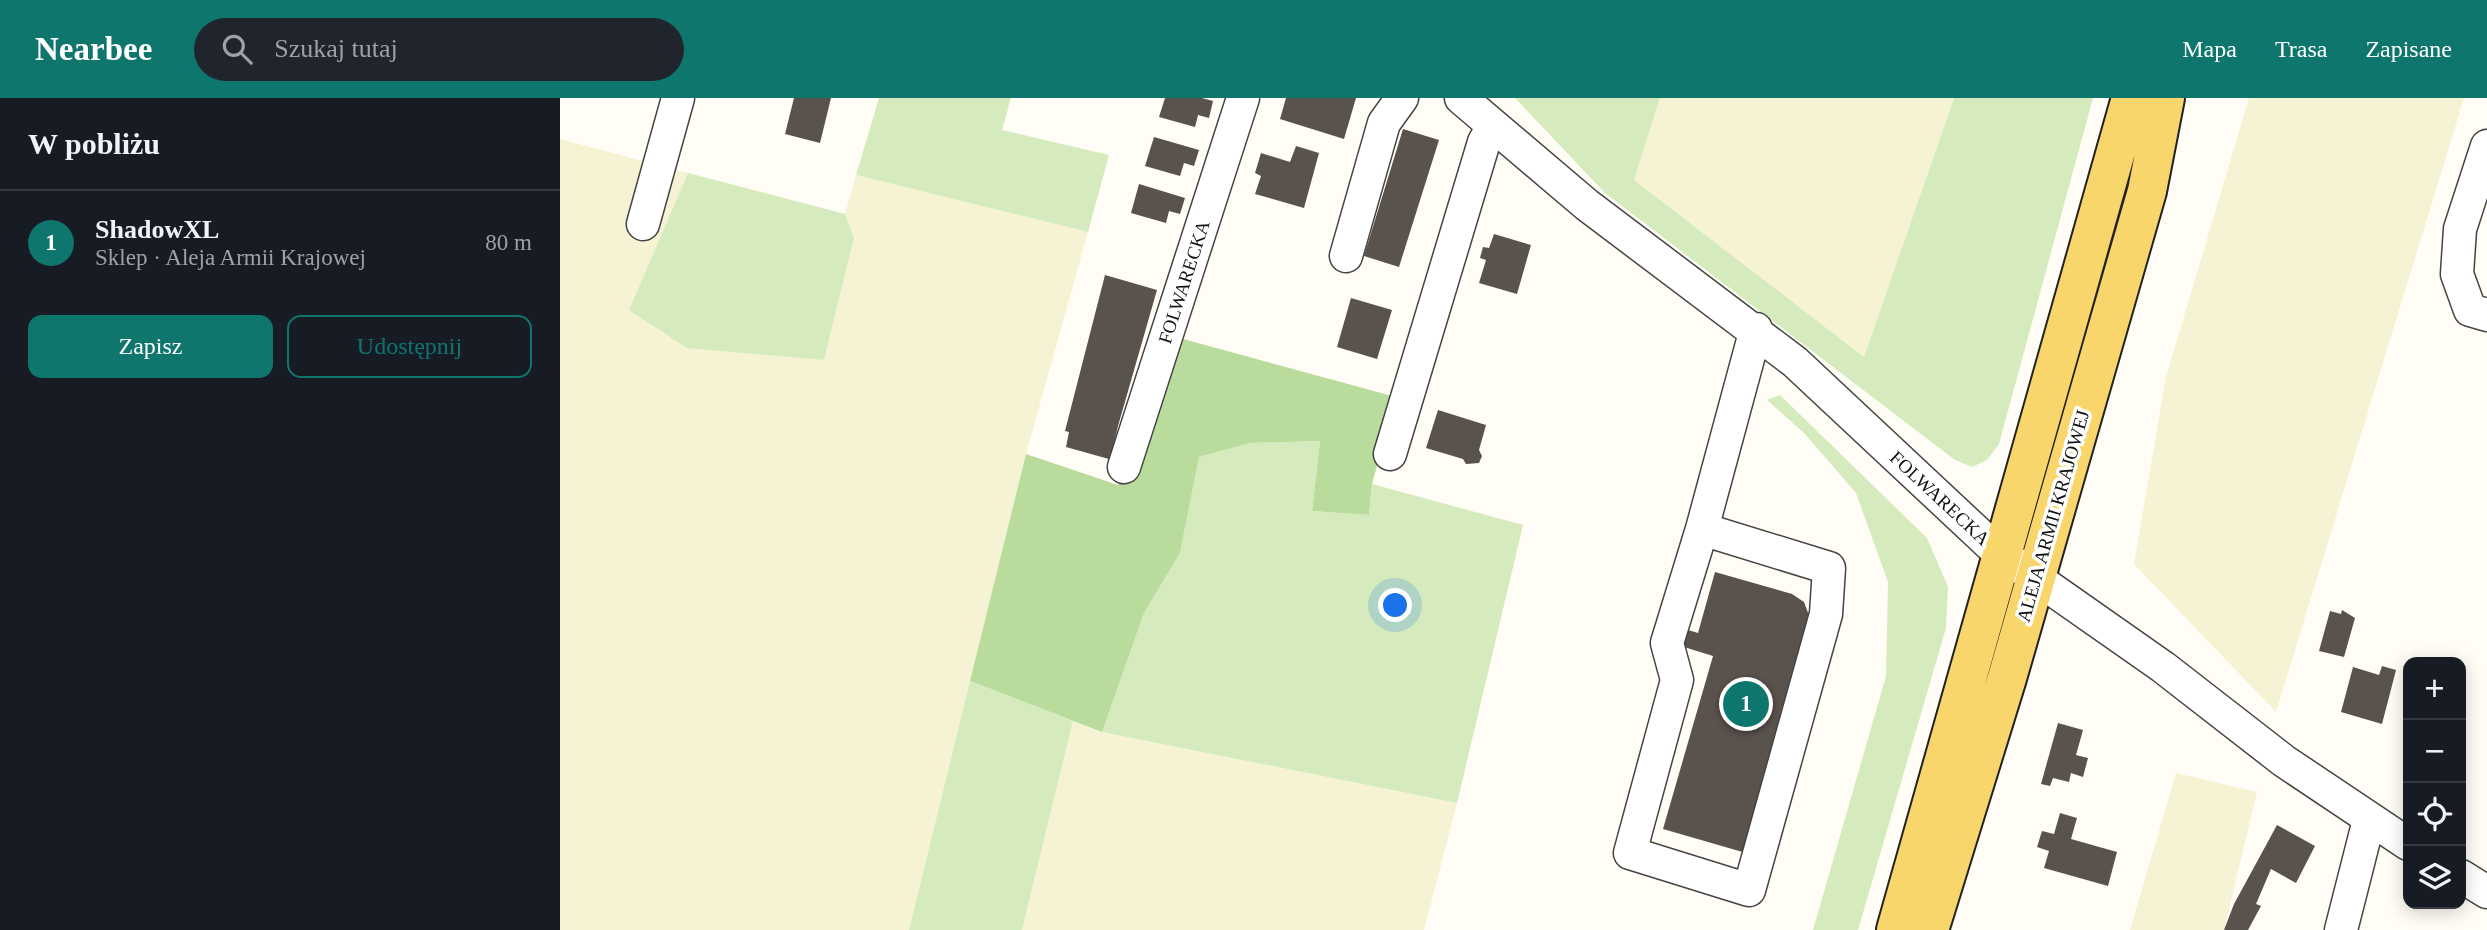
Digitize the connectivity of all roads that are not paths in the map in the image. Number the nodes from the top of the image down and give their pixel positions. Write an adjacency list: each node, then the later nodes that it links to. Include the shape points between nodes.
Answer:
1 (678, 98): 9 (street)
2 (1243, 98): 14 (street, FOLWARECKA)
3 (1402, 98): 10 (street, via 1384,122)
4 (1461, 98): 7 (street, FOLWARECKA)
5 (2131, 98): 16 (main road, ALEJA ARMII KRAJOWEJ)
6 (2165, 98): 17 (main road, ALEJA ARMII KRAJOWEJ, via 2147,191)
7 (1493, 126): 12 (street, FOLWARECKA, via 1587,205); 13 (street, via 1484,142)
8 (2487, 146): 11 (street, via 2460,229 2456,274 2470,310)
9 (643, 224)
10 (1346, 256)
11 (2487, 315)
12 (1756, 329): 15 (street); 16 (street, FOLWARECKA)
13 (1390, 454)
14 (1124, 467)
15 (1702, 529): 15 (street, via 1829,568 1826,614 1749,890 1630,853 1677,680 1667,643)
16 (2002, 555): 17 (street, FOLWARECKA); 22 (main road, ALEJA ARMII KRAJOWEJ)
17 (2035, 577): 18 (street, FOLWARECKA); 23 (main road, ALEJA ARMII KRAJOWEJ)
18 (2369, 820): 19 (street, FOLWARECKA); 24 (street)
19 (2403, 841)
20 (2466, 879): 21 (street)
21 (2487, 892)
22 (1896, 930)
23 (1930, 930)
24 (2341, 930)

